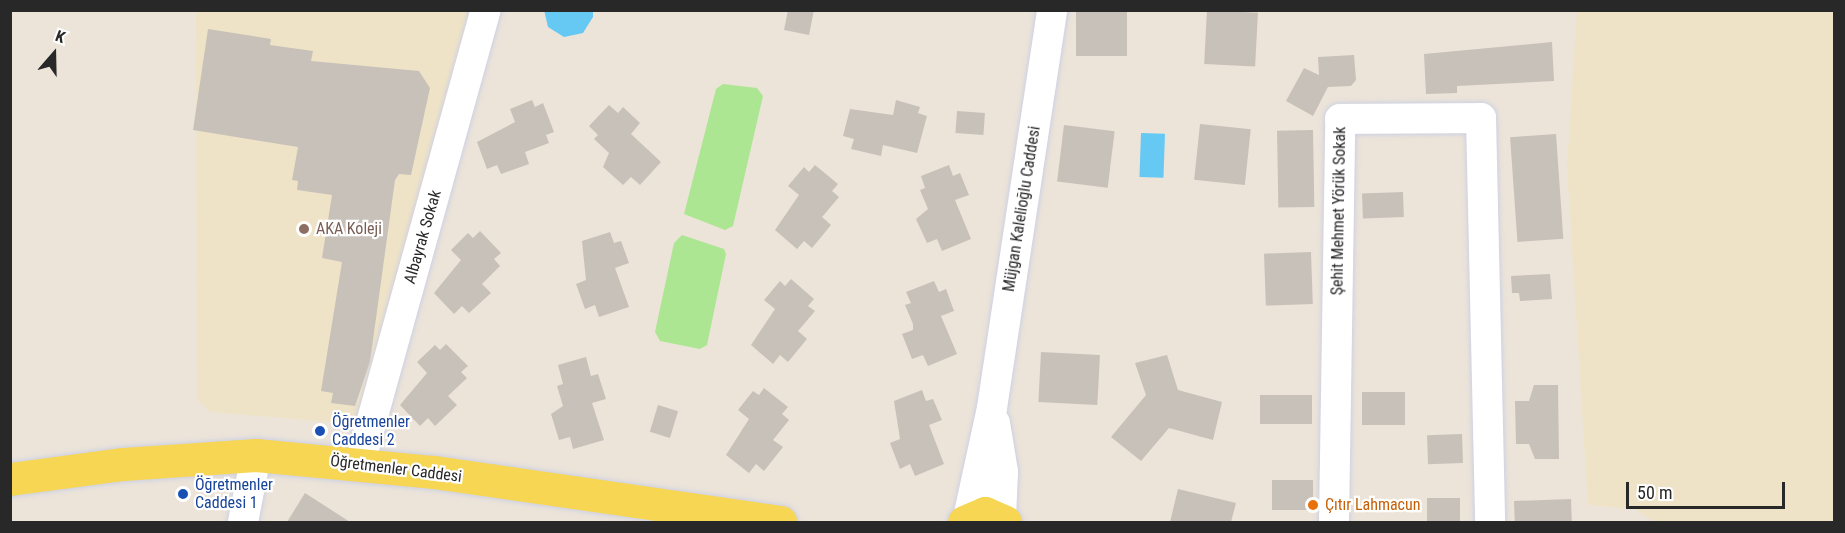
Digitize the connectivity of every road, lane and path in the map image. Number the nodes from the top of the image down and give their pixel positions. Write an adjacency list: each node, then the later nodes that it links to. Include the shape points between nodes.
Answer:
1 (486, 10): 5 (street, Albayrak Sokak)
2 (1052, 10): 3 (street, Müjgan Kalelioğlu Caddesi)
3 (992, 408): 8 (street, Müjgan Kalelioğlu Caddesi); 9 (street, Müjgan Kalelioğlu Caddesi, via 1003,472)
4 (256, 455): 5 (main road, Öğretmenler Caddesi); 6 (main road, Öğretmenler Caddesi, via 123,464); 10 (street)
5 (360, 463): 7 (main road, Öğretmenler Caddesi)
6 (10, 479)
7 (661, 514): 11 (main road, Öğretmenler Caddesi)
8 (966, 520): 9 (main road, via 985,513)
9 (1003, 520)
10 (243, 522)
11 (780, 522)
12 (1334, 522): 13 (street, Şehit Mehmet Yörük Sokak, via 1340,119 1481,118)
13 (1490, 522)

